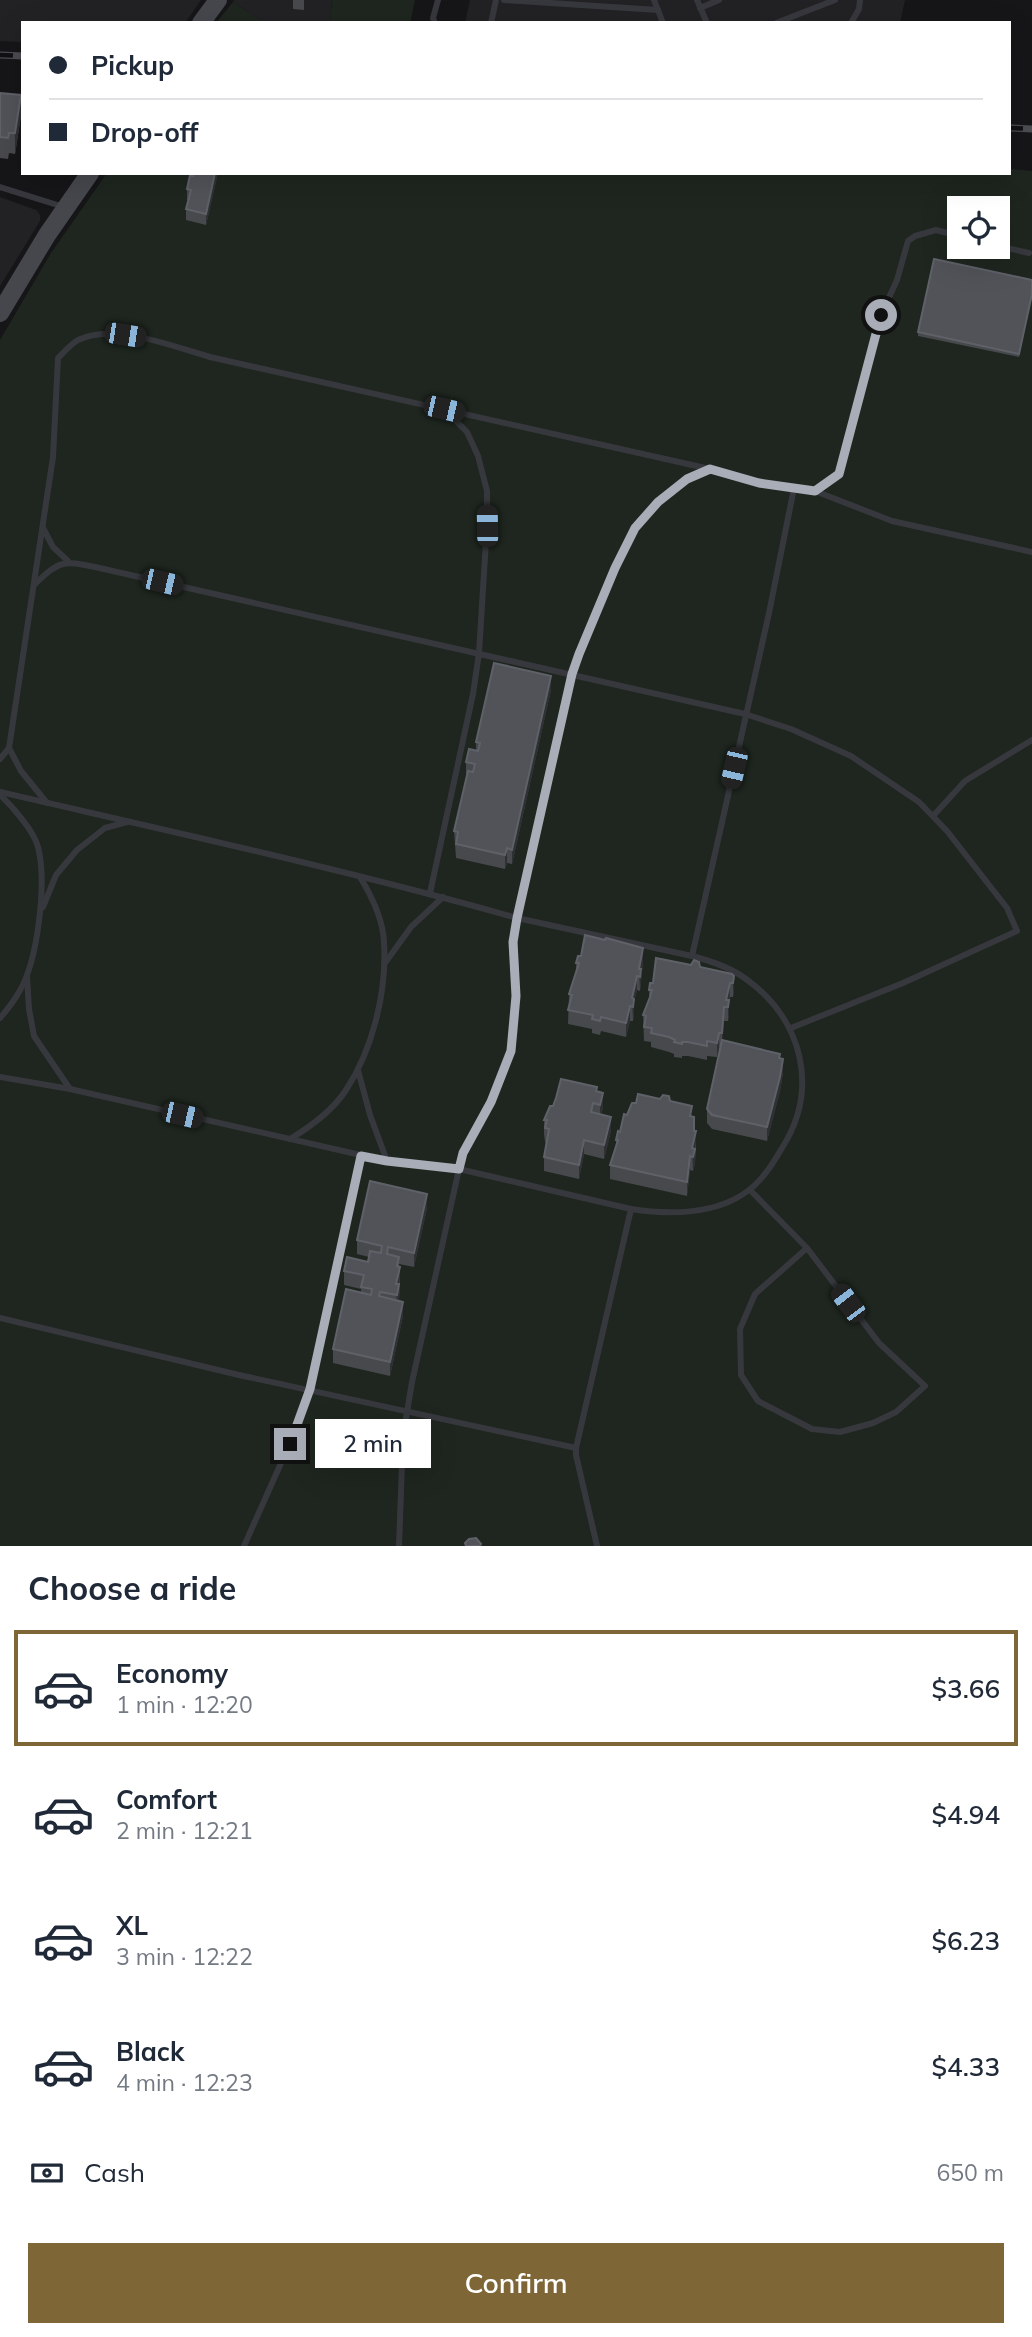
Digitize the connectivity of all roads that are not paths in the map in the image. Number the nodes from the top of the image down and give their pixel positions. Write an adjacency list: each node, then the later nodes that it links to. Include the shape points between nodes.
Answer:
1 (218, 0): 13 (street)
2 (438, 0): 14 (lane)
3 (496, 0): 15 (lane)
4 (504, 0): 10 (lane)
5 (654, 0): 12 (lane)
6 (697, 0): 11 (lane)
7 (719, 0): 11 (lane)
8 (835, 0): 18 (lane)
9 (860, 0): 19 (lane)
10 (568, 2): 12 (lane)
11 (700, 8): 17 (lane)
12 (658, 10): 16 (lane)
13 (202, 21)
14 (434, 21)
15 (491, 21)
16 (662, 21)
17 (706, 21)
18 (781, 21)
19 (852, 21)
20 (89, 175): 22 (street)
21 (0, 187): 22 (lane)
22 (65, 208): 26 (street)
23 (947, 233): 30 (lane, via 936,230 908,242 881,315 839,474)
24 (1010, 249): 25 (lane)
25 (1029, 253)
26 (0, 313)
27 (444, 409): 28 (lane); 31 (lane, via 144,339 106,332 78,340 58,358 53,457); 35 (lane, via 467,432 486,491)
28 (710, 469): 29 (lane); 36 (lane, via 687,479 635,528)
29 (794, 488): 30 (lane); 37 (lane)
30 (815, 491): 32 (lane, via 892,521)
31 (43, 528): 33 (lane, via 53,547); 34 (lane)
32 (1032, 552)
33 (68, 561): 34 (lane); 35 (lane)
34 (35, 584): 39 (lane)
35 (479, 653): 36 (lane); 46 (lane)
36 (572, 674): 37 (lane); 49 (lane)
37 (746, 714): 43 (lane, via 851,756); 50 (lane)
38 (1032, 740): 43 (lane, via 965,781)
39 (9, 748): 40 (lane); 42 (lane)
40 (0, 760)
41 (0, 793): 42 (lane); 48 (lane, via 38,845)
42 (47, 803): 44 (lane)
43 (933, 816): 54 (lane, via 1007,908 1017,931)
44 (131, 821): 45 (lane); 48 (lane, via 105,828 77,850 56,875)
45 (360, 877): 46 (lane); 51 (lane, via 370,893 384,939)
46 (429, 893): 47 (lane)
47 (443, 897): 49 (lane); 51 (lane, via 411,927)
48 (41, 912): 52 (lane)
49 (517, 918): 50 (lane); 61 (lane, via 511,1051)
50 (692, 956): 54 (lane, via 744,977 767,995)
51 (384, 964): 55 (lane, via 376,1014)
52 (27, 971): 53 (lane, via 21,989); 57 (lane, via 34,1036)
53 (0, 1018)
54 (791, 1028): 62 (lane, via 802,1073 798,1112 773,1163)
55 (358, 1069): 58 (lane, via 345,1093 309,1128); 60 (lane)
56 (0, 1077): 57 (lane)
57 (70, 1089): 58 (lane)
58 (290, 1139): 59 (lane)
59 (361, 1156): 60 (lane); 66 (lane)
60 (387, 1161): 61 (lane)
61 (459, 1169): 63 (lane); 67 (lane)
62 (750, 1190): 63 (lane, via 721,1205 682,1213); 64 (lane)
63 (631, 1209): 68 (lane)
64 (807, 1248): 64 (lane, via 755,1294 740,1329 741,1375 758,1401 812,1429 840,1432 873,1423 896,1412 925,1386 879,1343)
65 (0, 1318): 66 (lane)
66 (310, 1389): 67 (lane); 69 (lane)
67 (407, 1411): 68 (lane); 70 (lane, via 400,1464)
68 (576, 1448): 71 (lane)
69 (244, 1546)
70 (399, 1546)
71 (597, 1546)

